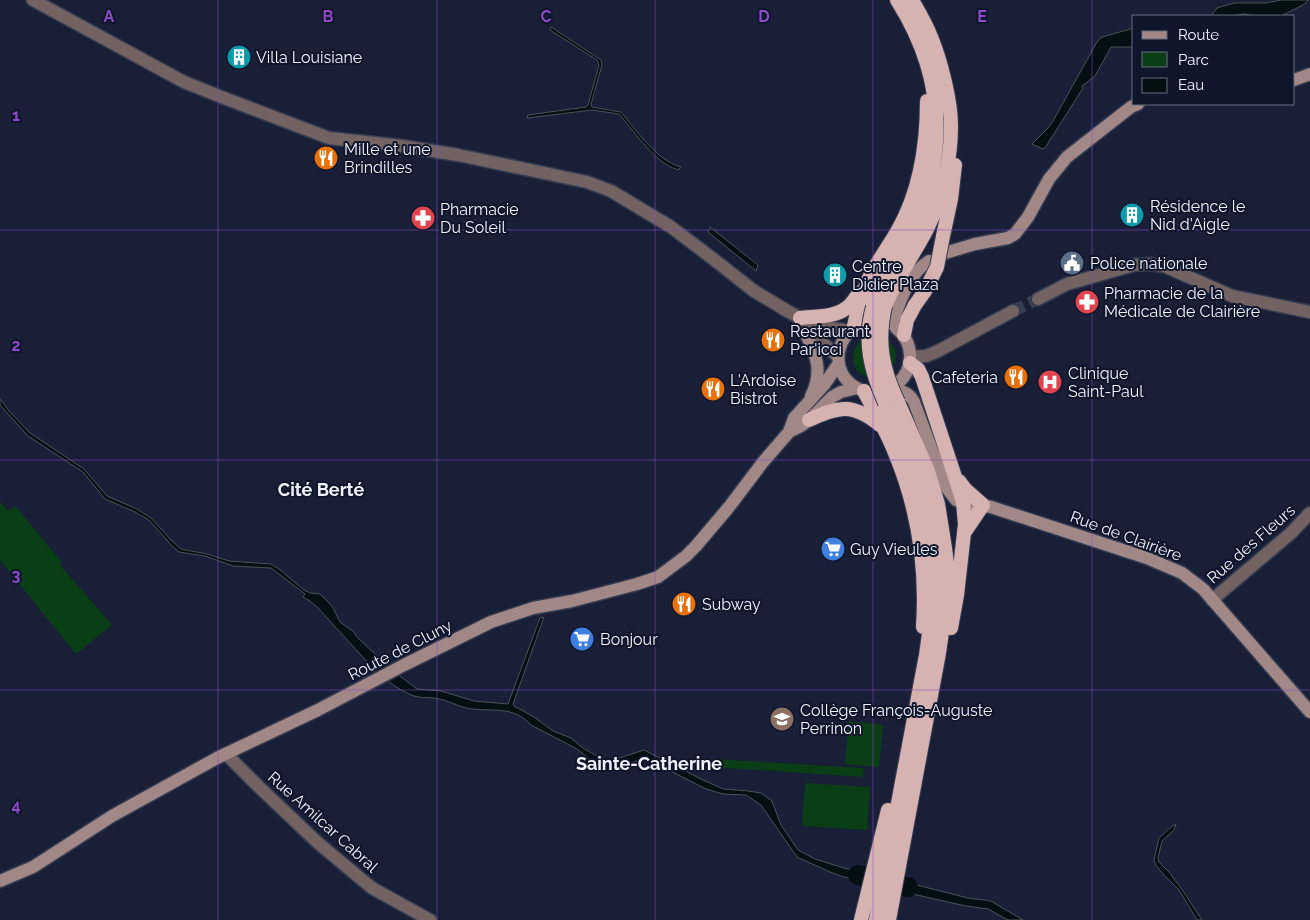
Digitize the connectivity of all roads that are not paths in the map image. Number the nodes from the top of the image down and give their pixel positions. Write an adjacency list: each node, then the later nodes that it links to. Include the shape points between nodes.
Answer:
1 (33, 0): 16 (street, via 184,82 329,138 458,155 587,182 611,191 663,222 754,291)
2 (897, 0): 5 (highway)
3 (912, 0): 4 (highway)
4 (932, 39): 13 (highway, via 946,84 951,126 947,166 941,194 927,230); 19 (highway, bridge, via 954,93 958,122 957,152 937,267 907,320)
5 (927, 60): 11 (highway, via 927,118 920,177 910,206); 13 (highway, via 937,124 933,170 915,224 877,292)
6 (1310, 74): 7 (main road)
7 (1295, 80)
8 (1134, 105): 9 (main road, via 1067,157 1049,178 1015,234)
9 (945, 254)
10 (930, 261): 19 (main road, via 913,277 890,324)
11 (866, 285): 16 (highway, via 850,306 838,313); 17 (highway)
12 (1038, 299): 15 (street, via 1067,284 1134,265 1150,264 1164,266 1232,296)
13 (879, 307): 23 (highway, bridge, via 881,351)
14 (1014, 311): 21 (street, via 938,351)
15 (1310, 312)
16 (794, 315): 17 (street, via 814,325); 18 (street)
17 (855, 327): 20 (main road, Route de Cluny, via 843,339)
18 (805, 332): 20 (street, via 825,345); 24 (main road, via 817,364 817,380)
19 (904, 335): 21 (main road)
20 (839, 360): 22 (main road, via 848,382); 24 (main road, Route de Cluny, via 824,386)
21 (910, 360): 23 (main road); 28 (highway, via 922,377)
22 (864, 391): 25 (main road, Route de Cluny, via 841,392); 26 (highway)
23 (895, 395): 29 (main road, via 907,393 911,396 946,487 952,496); 35 (highway, via 899,432 929,515 933,550 934,598); 36 (highway, via 928,471 938,504 947,564 944,618)
24 (808, 403): 27 (main road, Route de Cluny, via 794,418)
25 (809, 420): 26 (highway, via 830,410 846,409 871,418); 27 (main road, Route de Cluny)
26 (884, 429): 35 (highway, via 908,488 920,535 923,624)
27 (789, 432): 37 (main road, Route de Cluny, via 696,546 658,577 533,608 492,622)
28 (955, 476): 29 (highway); 30 (highway, via 965,490)
29 (963, 502): 30 (main road, Rue de Clairière); 32 (highway)
30 (983, 505): 32 (highway); 33 (main road, Rue de Clairière, via 1147,558 1182,573)
31 (1310, 513): 33 (street, Rue des Fleurs)
32 (964, 534): 36 (highway, via 943,671)
33 (1212, 600): 34 (main road, Rue de Clairière)
34 (1310, 712)
35 (912, 725): 39 (highway)
36 (923, 737): 38 (highway)
37 (226, 754): 40 (main road, Route de Cluny, via 112,816 33,866); 41 (street, Rue Amilcar Cabral, via 354,874 372,888)
38 (920, 756): 44 (highway); 45 (highway)
39 (904, 770): 42 (highway, via 888,810); 43 (highway)
40 (0, 881)
41 (430, 920)
42 (862, 920)
43 (876, 920)
44 (889, 920)
45 (898, 920)

